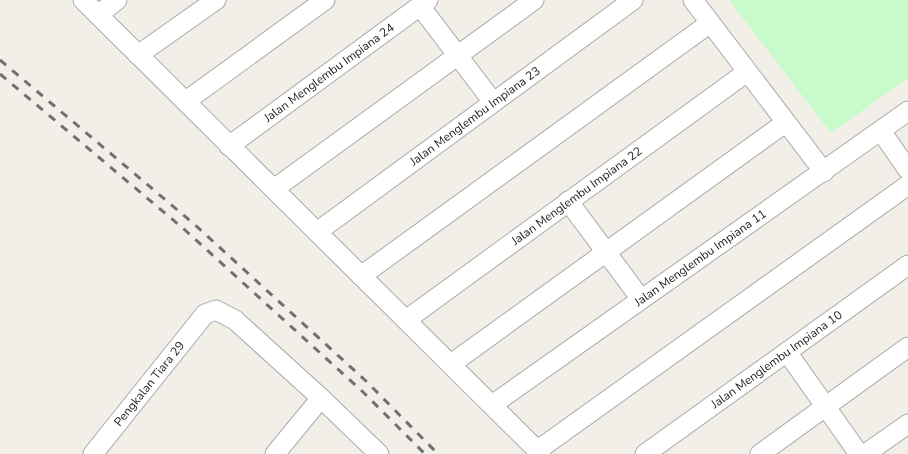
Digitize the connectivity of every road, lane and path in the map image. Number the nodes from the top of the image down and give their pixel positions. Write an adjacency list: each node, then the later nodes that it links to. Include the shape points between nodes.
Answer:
1 (83, 0): 9 (street)
2 (117, 0): 9 (street)
3 (216, 0): 11 (street)
4 (325, 0): 14 (street)
5 (534, 0): 12 (street)
6 (633, 0): 15 (street, Jalan Menglembu Impiana 23)
7 (692, 0): 10 (street)
8 (424, 3): 12 (street); 19 (street, Jalan Menglembu Impiana 24)
9 (98, 15): 11 (street)
10 (710, 23): 13 (street); 28 (street)
11 (138, 55): 14 (street)
12 (458, 55): 15 (street); 23 (street)
13 (747, 72): 17 (street); 24 (street, Jalan Menglembu Impiana 22)
14 (186, 101): 19 (street)
15 (493, 102): 25 (street, Jalan Menglembu Impiana 23)
16 (908, 111): 18 (street, Jalan Menglembu Impiana 11)
17 (785, 123): 21 (street); 26 (street)
18 (881, 130): 20 (street); 21 (street, Jalan Menglembu Impiana 11)
19 (230, 146): 23 (street)
20 (908, 170)
21 (824, 172): 29 (street, Jalan Menglembu Impiana 11)
22 (908, 185): 39 (street)
23 (274, 189): 25 (street)
24 (568, 201): 26 (street); 30 (street, Jalan Menglembu Impiana 22)
25 (317, 232): 28 (street)
26 (606, 252): 29 (street); 33 (street)
27 (908, 265): 32 (street, Jalan Menglembu Impiana 10)
28 (361, 276): 30 (street)
29 (641, 300): 35 (street, Jalan Menglembu Impiana 11)
30 (406, 320): 33 (street)
31 (908, 347): 36 (street)
32 (787, 352): 36 (street); 42 (street, Jalan Menglembu Impiana 10)
33 (450, 364): 35 (street)
34 (321, 398): 38 (street); 40 (street, Pengkalan Tiara 29, via 235,320 216,310 205,314); 41 (street)
35 (492, 405): 39 (street)
36 (826, 407): 43 (street); 44 (street)
37 (908, 424): 45 (street)
38 (370, 451)
39 (539, 452)
40 (93, 454)
41 (275, 454)
42 (645, 454)
43 (760, 454)
44 (859, 454)
45 (865, 454)

